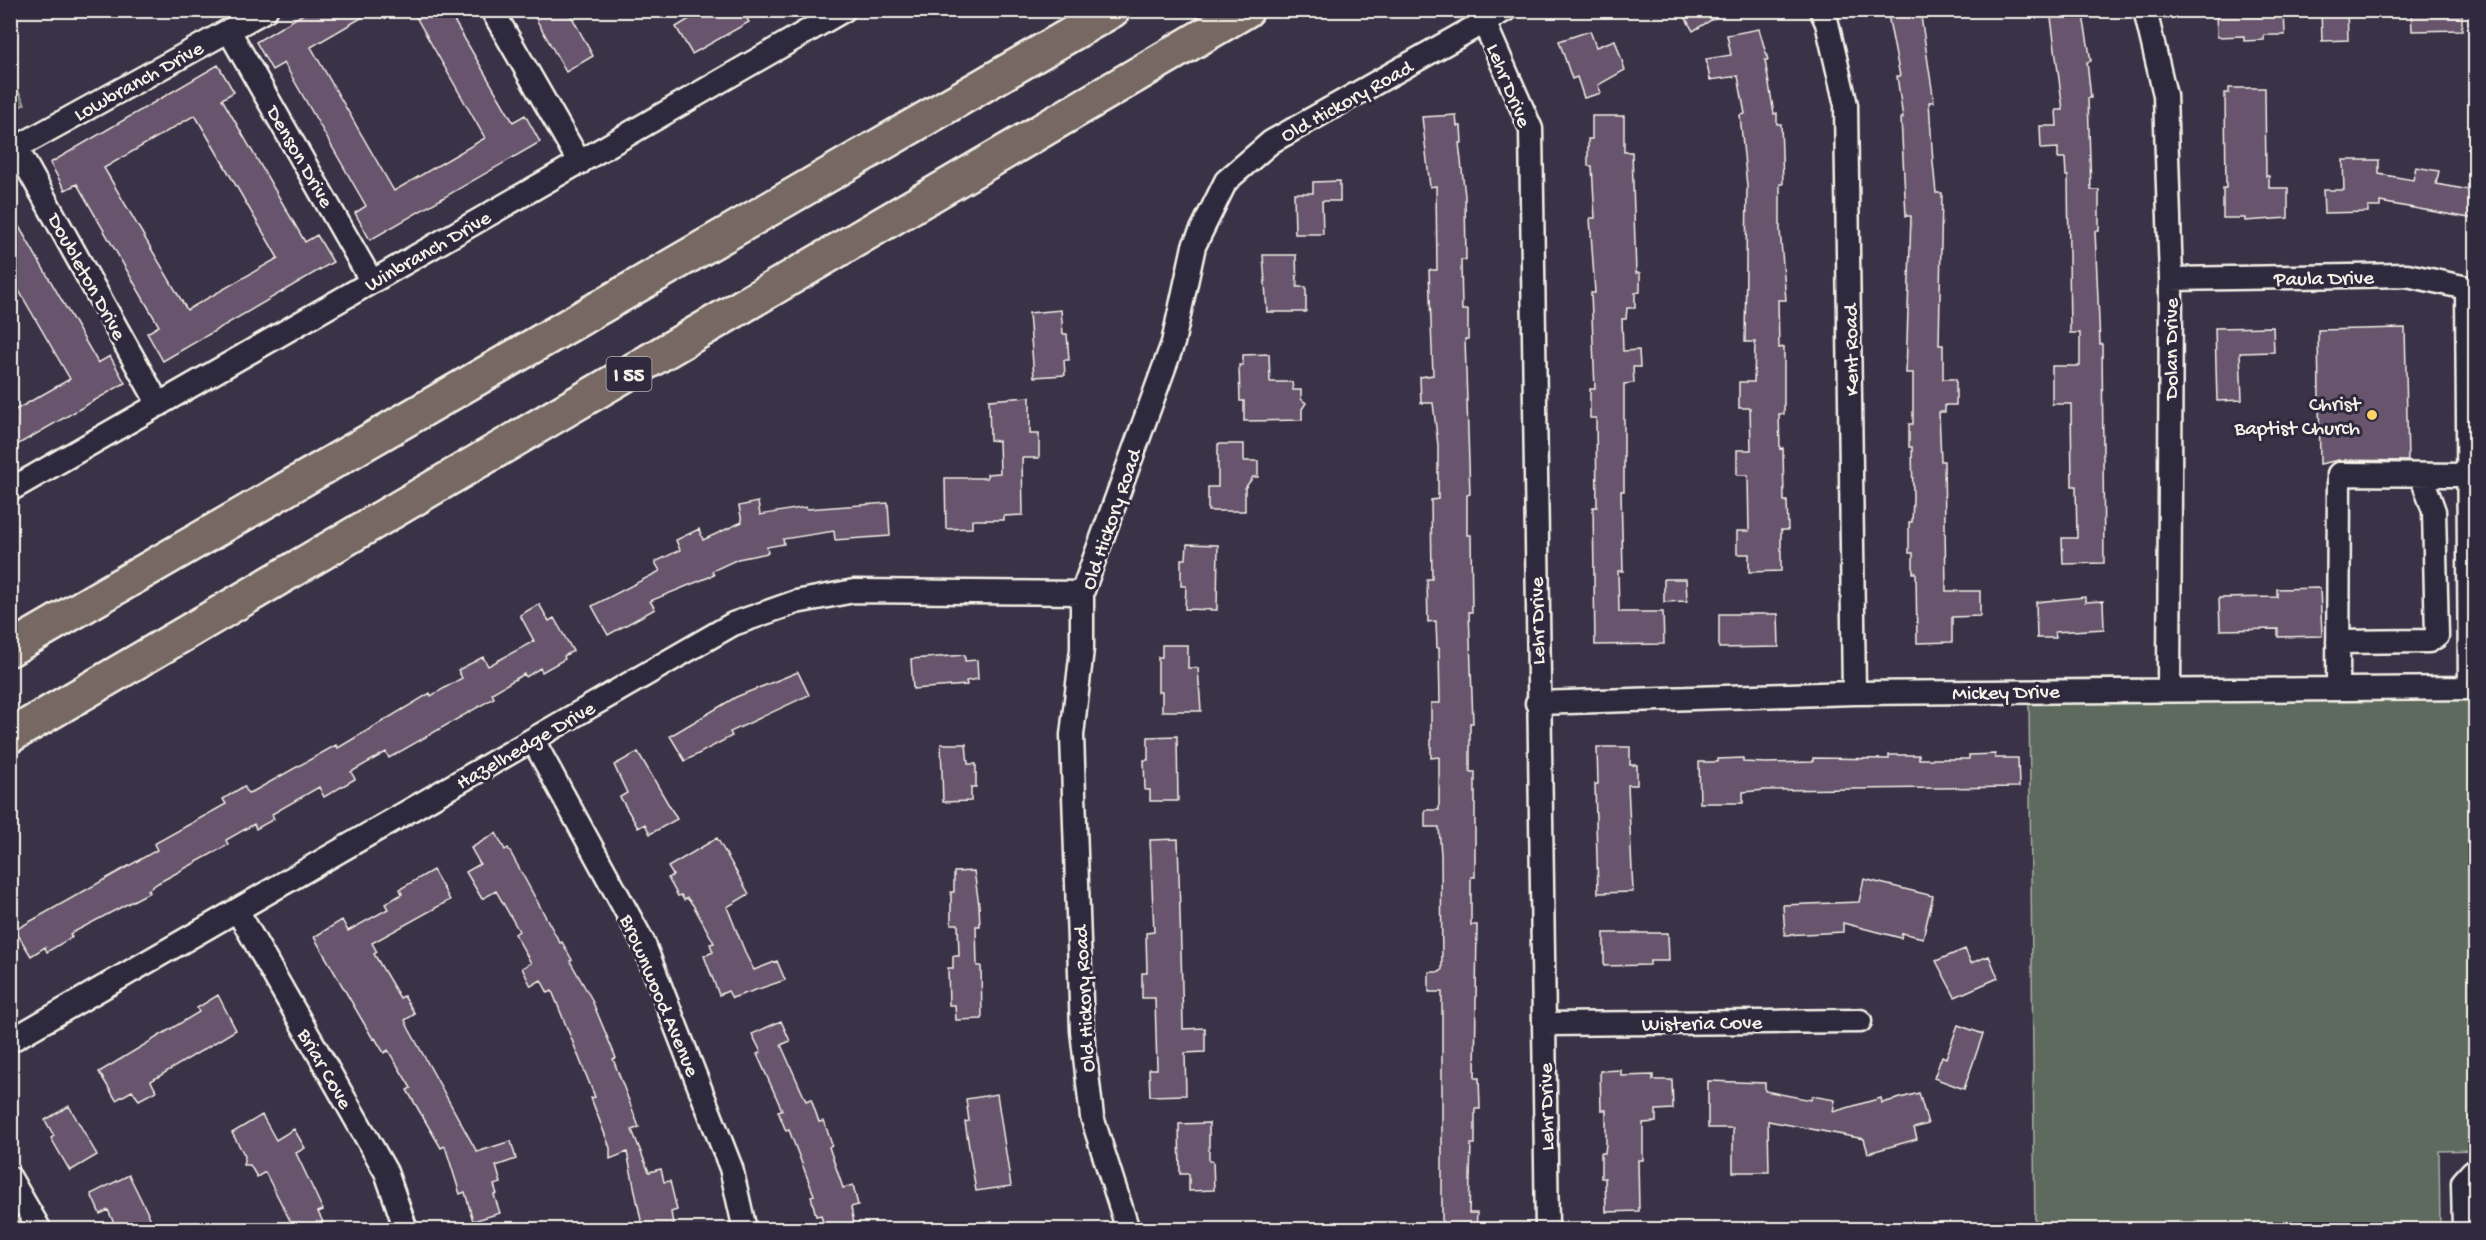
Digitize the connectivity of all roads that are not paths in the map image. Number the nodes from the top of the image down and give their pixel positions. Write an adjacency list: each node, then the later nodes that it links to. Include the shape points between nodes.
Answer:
1 (266, 10): 10 (street, Lowbranch Drive)
2 (492, 10): 12 (street)
3 (844, 10): 12 (street, Winbranch Drive)
4 (1113, 10): 22 (highway)
5 (1247, 10): 28 (highway, I 55)
6 (1505, 10): 9 (street, Old Hickory Road)
7 (1821, 10): 26 (street, Kent Road, via 1846,105)
8 (2145, 10): 13 (street, Dolan Drive, via 2165,95)
9 (1484, 22): 20 (street, Old Hickory Road, via 1271,142 1226,182 1194,246 1173,343); 27 (street, Lehr Drive, via 1530,129)
10 (229, 31): 11 (street, Lowbranch Drive); 14 (street, Denson Drive)
11 (13, 149): 16 (street, Doubleton Drive)
12 (580, 163): 14 (street, Winbranch Drive)
13 (2170, 279): 15 (street, Paula Drive, via 2407,275); 24 (street, Dolan Drive)
14 (372, 282): 16 (street, Winbranch Drive)
15 (2471, 291): 18 (street)
16 (159, 405): 19 (street, Winbranch Drive)
17 (2421, 475): 18 (street); 21 (street, via 2339,474); 21 (street, via 2434,511 2437,636 2429,641)
18 (2469, 475): 23 (street)
19 (10, 490)
20 (1082, 593): 29 (street, Hazelhedge Drive, via 854,591 796,602 733,624); 39 (street, Old Hickory Road, via 1082,649 1072,735 1082,1031 1092,1117)
21 (2338, 642): 25 (street)
22 (10, 649)
23 (2473, 688): 25 (street, Mickey Drive)
24 (2169, 689): 25 (street, Mickey Drive); 26 (street, Mickey Drive)
25 (2338, 689)
26 (1854, 693): 27 (street, Mickey Drive)
27 (1537, 703): 32 (street, Lehr Drive)
28 (10, 736)
29 (533, 740): 30 (street, Hazelhedge Drive); 38 (street, Brownwood Avenue, via 643,942 731,1168)
30 (237, 910): 33 (street, Hazelhedge Drive); 37 (street, Briar Cove, via 386,1172)
31 (1860, 1020): 32 (street, Wisteria Cove)
32 (1544, 1024): 40 (street, Lehr Drive)
33 (10, 1041)
34 (2475, 1172): 41 (street, via 2463,1182)
35 (10, 1178): 36 (street)
36 (40, 1230)
37 (406, 1230)
38 (745, 1230)
39 (1128, 1230)
40 (1547, 1230)
41 (2464, 1230)

